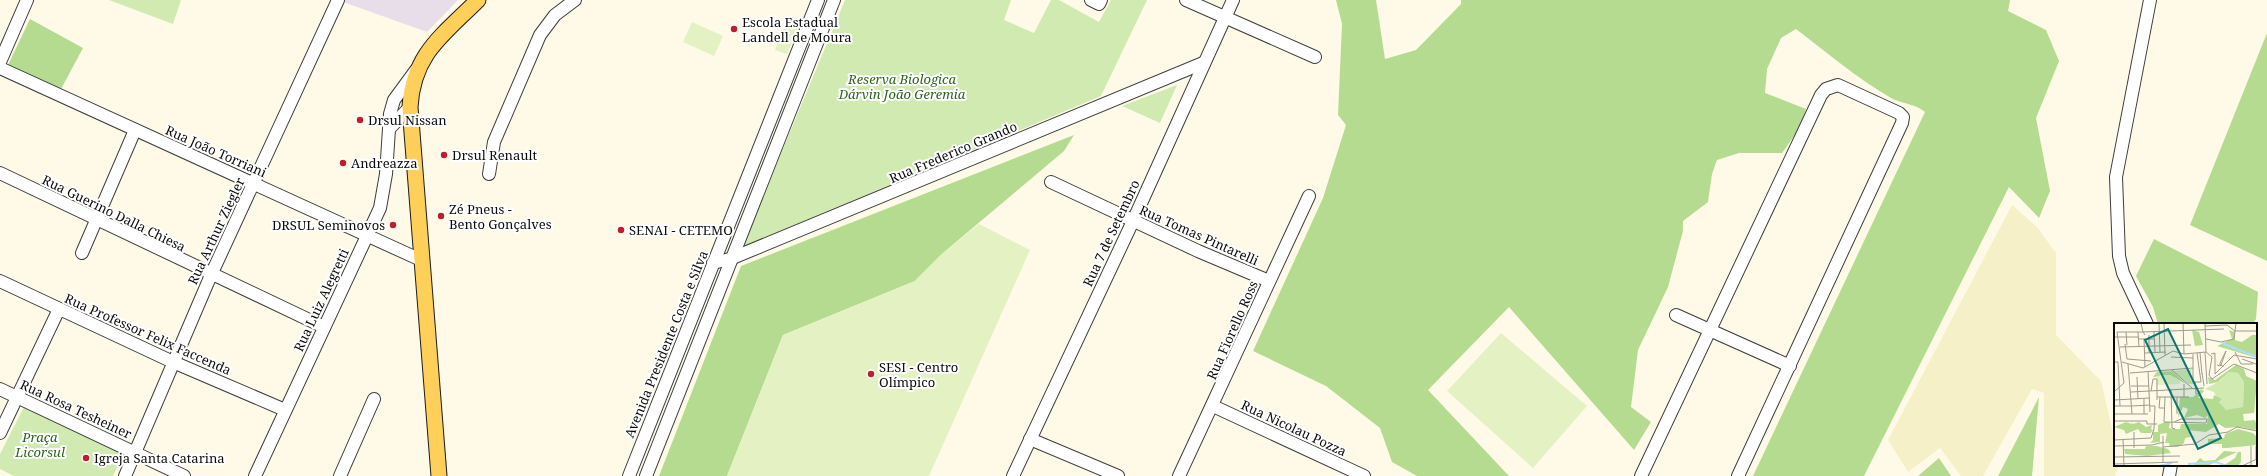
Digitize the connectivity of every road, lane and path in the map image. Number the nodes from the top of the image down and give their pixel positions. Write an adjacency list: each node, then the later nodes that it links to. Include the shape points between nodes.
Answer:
1 (27, 0): 13 (street)
2 (338, 0): 25 (street, Rua Arthur Ziegler)
3 (478, 0): 17 (main road, via 427,53)
4 (575, 0): 24 (street, via 555,15 540,35 494,142)
5 (818, 0): 12 (street, Avenida Presidente Costa e Silva)
6 (834, 0): 14 (street)
7 (1186, 0): 10 (street)
8 (1233, 0): 10 (street, Rua 7 de Setembro)
9 (2150, 0): 40 (street, via 2116,177 2118,256 2123,273)
10 (1224, 17): 11 (street); 15 (street, Rua 7 de Setembro)
11 (1316, 57)
12 (795, 58): 14 (street); 19 (street, Avenida Presidente Costa e Silva)
13 (0, 62)
14 (808, 63): 20 (street)
15 (1203, 63): 29 (street, Rua 7 de Setembro); 32 (street, Rua Frederico Grando)
16 (0, 68): 22 (street, Rua João Torriani)
17 (417, 69): 18 (main road, via 412,82); 21 (street, Rua Luiz Alegretti, via 394,100)
18 (410, 107): 21 (street); 33 (main road)
19 (775, 107): 20 (street); 34 (street, Avenida Presidente Costa e Silva)
20 (789, 112): 32 (street)
21 (389, 129): 30 (street, Rua Luiz Alegretti, via 384,189 380,208)
22 (135, 130): 25 (street, Rua João Torriani); 28 (street)
23 (0, 173): 28 (street, Rua Guerino Dalla Chiesa)
24 (489, 174)
25 (253, 182): 30 (street, Rua João Torriani); 35 (street, Rua Arthur Ziegler)
26 (1051, 182): 29 (street, Rua Tomas Pintarelli)
27 (1309, 196): 37 (street, Rua Fiorello Ross)
28 (96, 220): 31 (street); 35 (street, Rua Guerino Dalla Chiesa)
29 (1132, 221): 37 (street, Rua Tomas Pintarelli); 51 (street, Rua 7 de Setembro)
30 (368, 235): 33 (street, Rua João Torriani); 41 (street, Rua Luiz Alegretti)
31 (82, 253)
32 (730, 259): 34 (street, Rua Frederico Grando); 60 (street)
33 (421, 260): 58 (main road)
34 (713, 263): 59 (street, Avenida Presidente Costa e Silva)
35 (211, 275): 41 (street, Rua Guerino Dalla Chiesa); 43 (street, Rua Arthur Ziegler)
36 (0, 281): 38 (street, Rua Professor Felix Faccenda)
37 (1270, 281): 48 (street, Rua Fiorello Ross)
38 (59, 309): 43 (street, Rua Professor Felix Faccenda); 46 (street)
39 (1676, 315): 42 (street)
40 (2147, 323)
41 (324, 327): 49 (street, Rua Luiz Alegretti)
42 (1709, 329): 44 (street); 44 (street, via 1821,95 1826,89 1838,85 1899,113 1902,123); 65 (street)
43 (173, 362): 49 (street, Rua Professor Felix Faccenda); 52 (street, Rua Arthur Ziegler)
44 (1790, 366): 66 (street)
45 (0, 389): 46 (street, Rua Rosa Tesheiner)
46 (17, 397): 50 (street); 52 (street, Rua Rosa Tesheiner)
47 (374, 399): 57 (street)
48 (1213, 406): 63 (street, Rua Fiorello Ross); 64 (street, Rua Nicolau Pozza)
49 (285, 410): 56 (street, Rua Luiz Alegretti)
50 (0, 433)
51 (1030, 439): 61 (street, Rua 7 de Setembro); 62 (street)
52 (135, 453): 54 (street, Rua Arthur Ziegler); 55 (street, Rua Rosa Tesheiner)
53 (2171, 466): 67 (street)
54 (125, 476)
55 (184, 476)
56 (254, 476)
57 (340, 476)
58 (439, 476)
59 (629, 476)
60 (646, 476)
61 (1013, 476)
62 (1118, 476)
63 (1179, 476)
64 (1364, 476)
65 (1641, 476)
66 (1738, 476)
67 (2169, 476)

